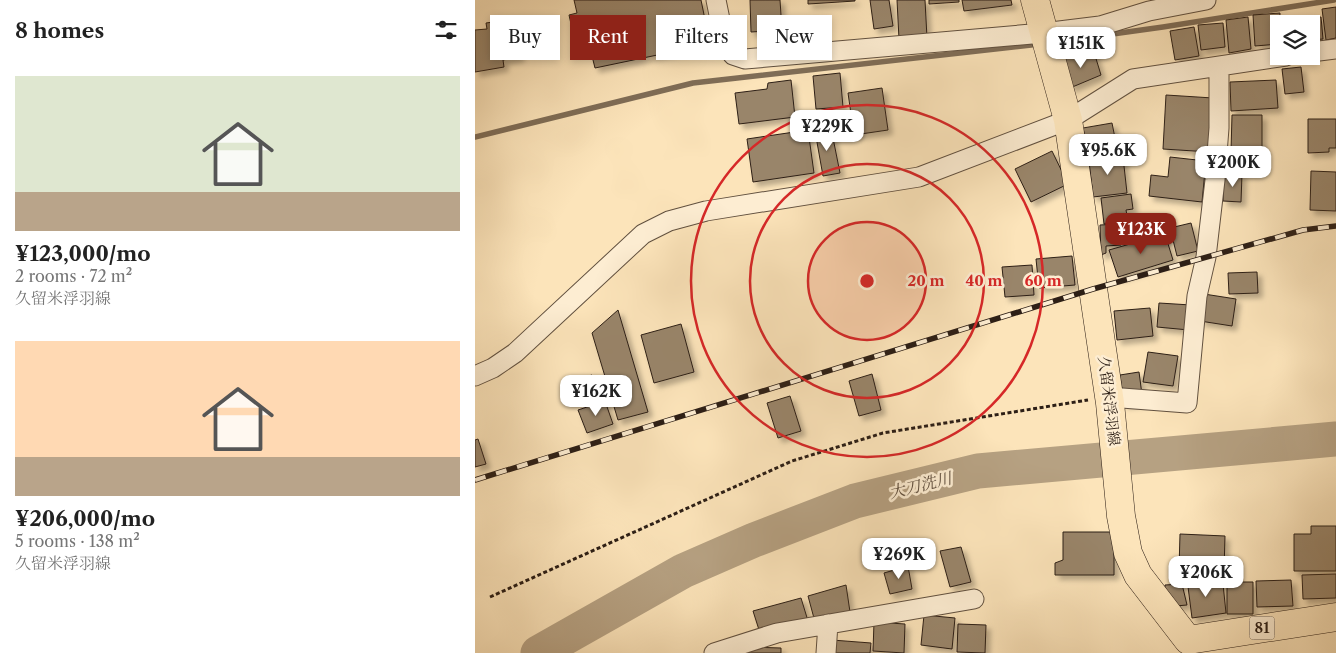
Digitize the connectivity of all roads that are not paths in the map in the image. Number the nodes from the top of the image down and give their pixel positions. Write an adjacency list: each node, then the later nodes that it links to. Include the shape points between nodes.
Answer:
1 (715, 0): 4 (street, via 725,44 733,55 745,59)
2 (1035, 0): 4 (main road, 久留米浮羽線 / 81)
3 (1207, 0): 4 (street, via 1149,11 1101,26)
4 (1043, 33): 9 (main road, 久留米浮羽線 / 81)
5 (1336, 49): 6 (street)
6 (1320, 51)
7 (1270, 58): 8 (street)
8 (1219, 66): 9 (street, via 1133,79); 11 (street, via 1215,180 1206,257 1197,296 1187,403)
9 (1068, 120): 10 (street, via 919,176 705,211 669,221 643,234 515,353); 11 (main road, 久留米浮羽線 / 81)
10 (475, 376)
11 (1109, 400): 13 (main road, 久留米浮羽線 / 81, via 1128,553 1138,575 1188,640)
12 (974, 599): 14 (street)
13 (1336, 617)
14 (828, 624): 15 (street, via 777,633); 16 (street)
15 (714, 653)
16 (826, 653)

